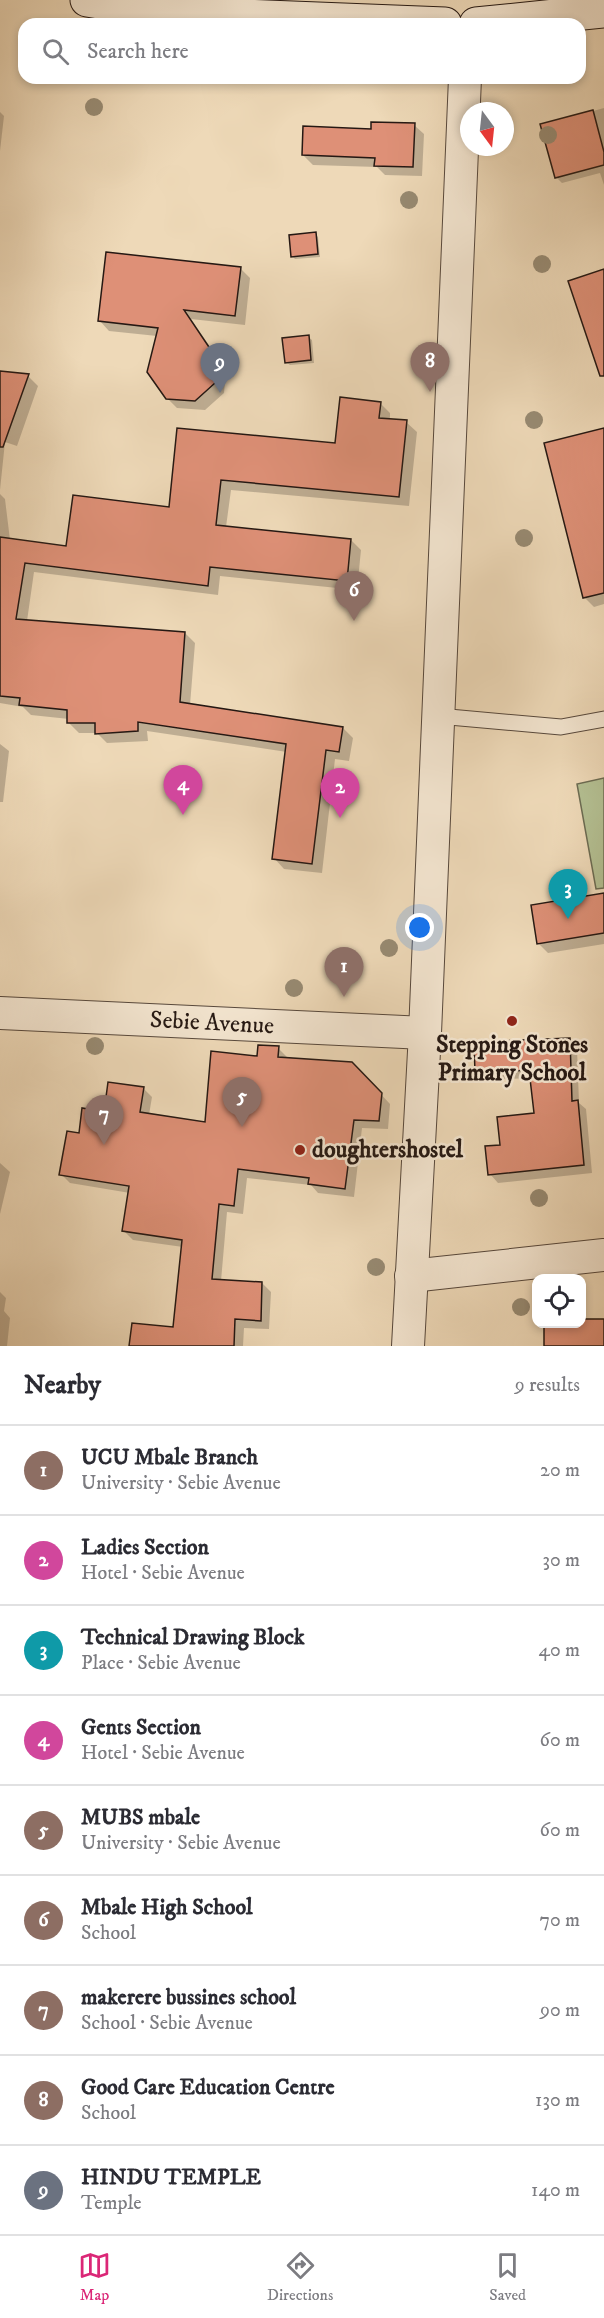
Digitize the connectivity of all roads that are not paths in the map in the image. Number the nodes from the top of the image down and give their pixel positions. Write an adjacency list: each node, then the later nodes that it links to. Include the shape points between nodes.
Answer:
1 (87, 0): 2 (main road)
2 (166, 7): 4 (main road)
3 (588, 9): 5 (main road)
4 (347, 18)
5 (521, 18)
6 (465, 84): 7 (street)
7 (438, 716): 8 (lane, via 561,727); 10 (street)
8 (604, 719)
9 (0, 1013): 10 (street, Sebie Avenue)
10 (425, 1033): 12 (street)
11 (604, 1255): 12 (street)
12 (411, 1276): 13 (street)
13 (408, 1346)

